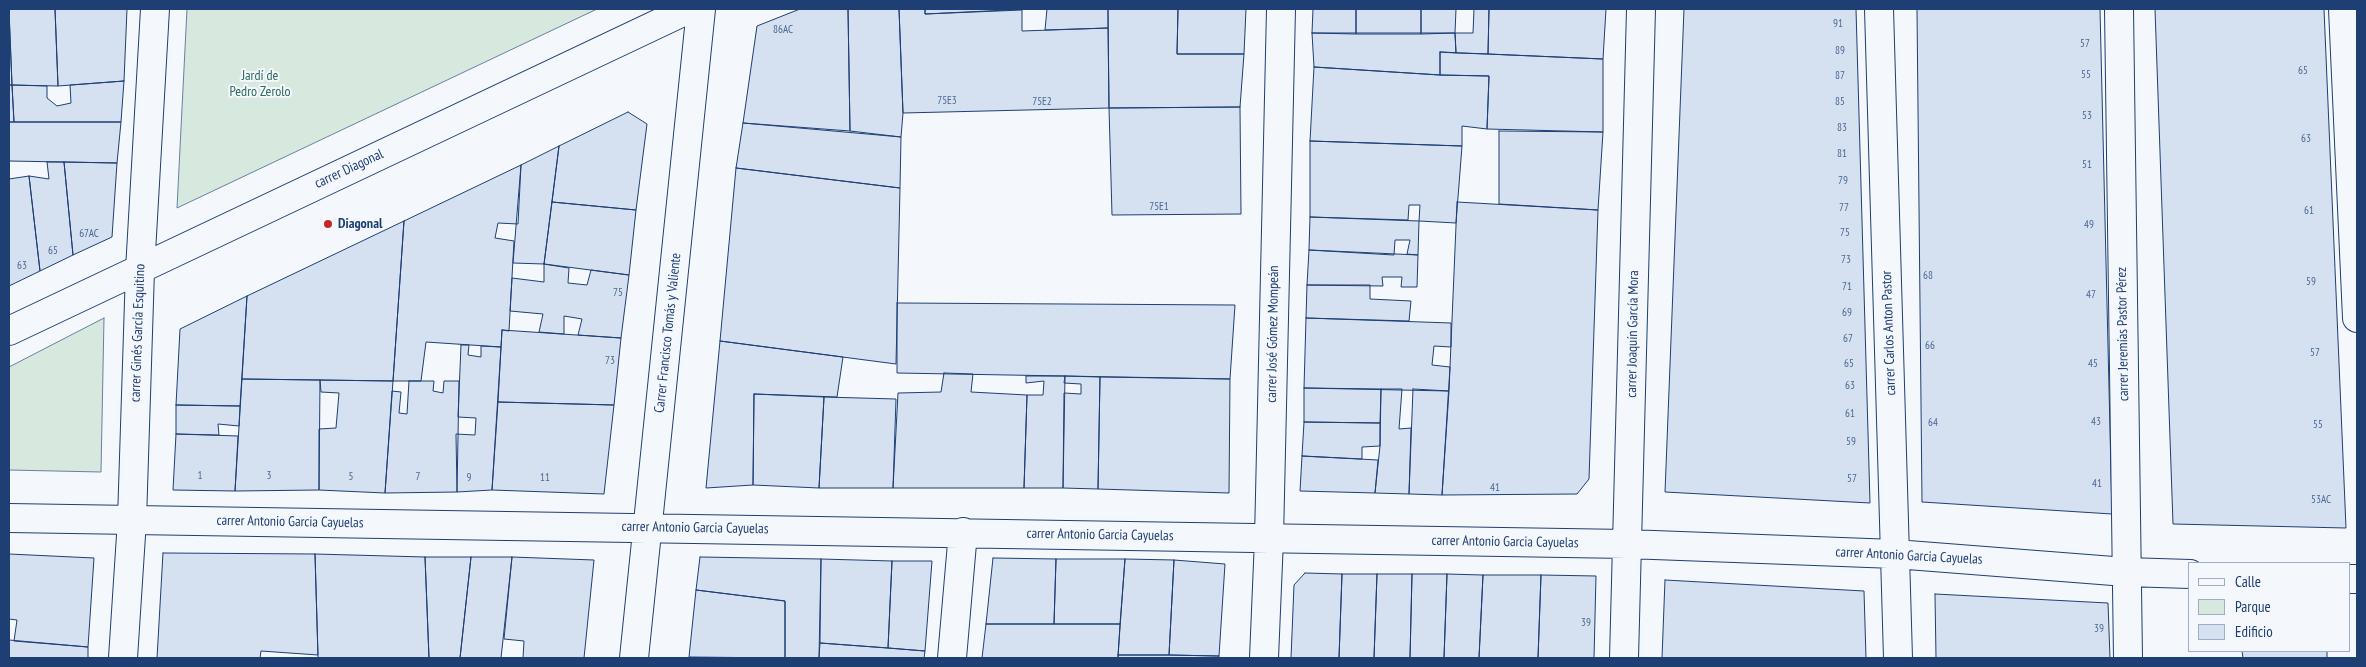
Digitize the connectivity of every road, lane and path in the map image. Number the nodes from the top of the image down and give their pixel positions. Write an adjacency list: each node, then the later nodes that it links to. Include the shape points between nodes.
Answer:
1 (155, 9): 9 (street, carrer Ginés García Esquitino)
2 (689, 9): 9 (street, carrer Diagonal)
3 (701, 9): 14 (street, Carrer Francisco Tomás y Valiente)
4 (1281, 9): 16 (street, carrer José Gómez Mompeán)
5 (1641, 9): 17 (street, carrer Joaquín García Mora)
6 (1879, 9): 18 (street, carrer Carlos Anton Pastor)
7 (2119, 9): 19 (street, carrer Jeremías Pastor Pérez)
8 (2343, 9): 10 (street)
9 (140, 270): 11 (street, carrer Diagonal); 13 (street, carrer Ginés García Esquitino)
10 (2357, 318)
11 (9, 331)
12 (9, 518): 13 (street, carrer Antonio Garcia Cayuelas)
13 (132, 520): 14 (street, carrer Antonio Garcia Cayuelas); 21 (street, carrer Ginés García Esquitino)
14 (648, 527): 15 (street, carrer Antonio Garcia Cayuelas); 22 (street, Carrer Francisco Tomás y Valiente)
15 (963, 532): 16 (street, carrer Antonio Garcia Cayuelas); 23 (street)
16 (1269, 539): 17 (street, carrer Antonio Garcia Cayuelas); 24 (street, carrer José Gómez Mompeán)
17 (1627, 544): 18 (street, carrer Antonio Garcia Cayuelas); 25 (street, carrer Joaquín García Mora)
18 (1895, 554): 19 (street, carrer Antonio Garcia Cayuelas); 26 (street, carrer Carlos Anton Pastor)
19 (2126, 572): 20 (street, carrer Antonio Garcia Cayuelas); 27 (street, carrer Jeremías Pastor Pérez)
20 (2188, 574)
21 (123, 658)
22 (634, 658)
23 (952, 658)
24 (1264, 658)
25 (1624, 658)
26 (1898, 658)
27 (2128, 658)

